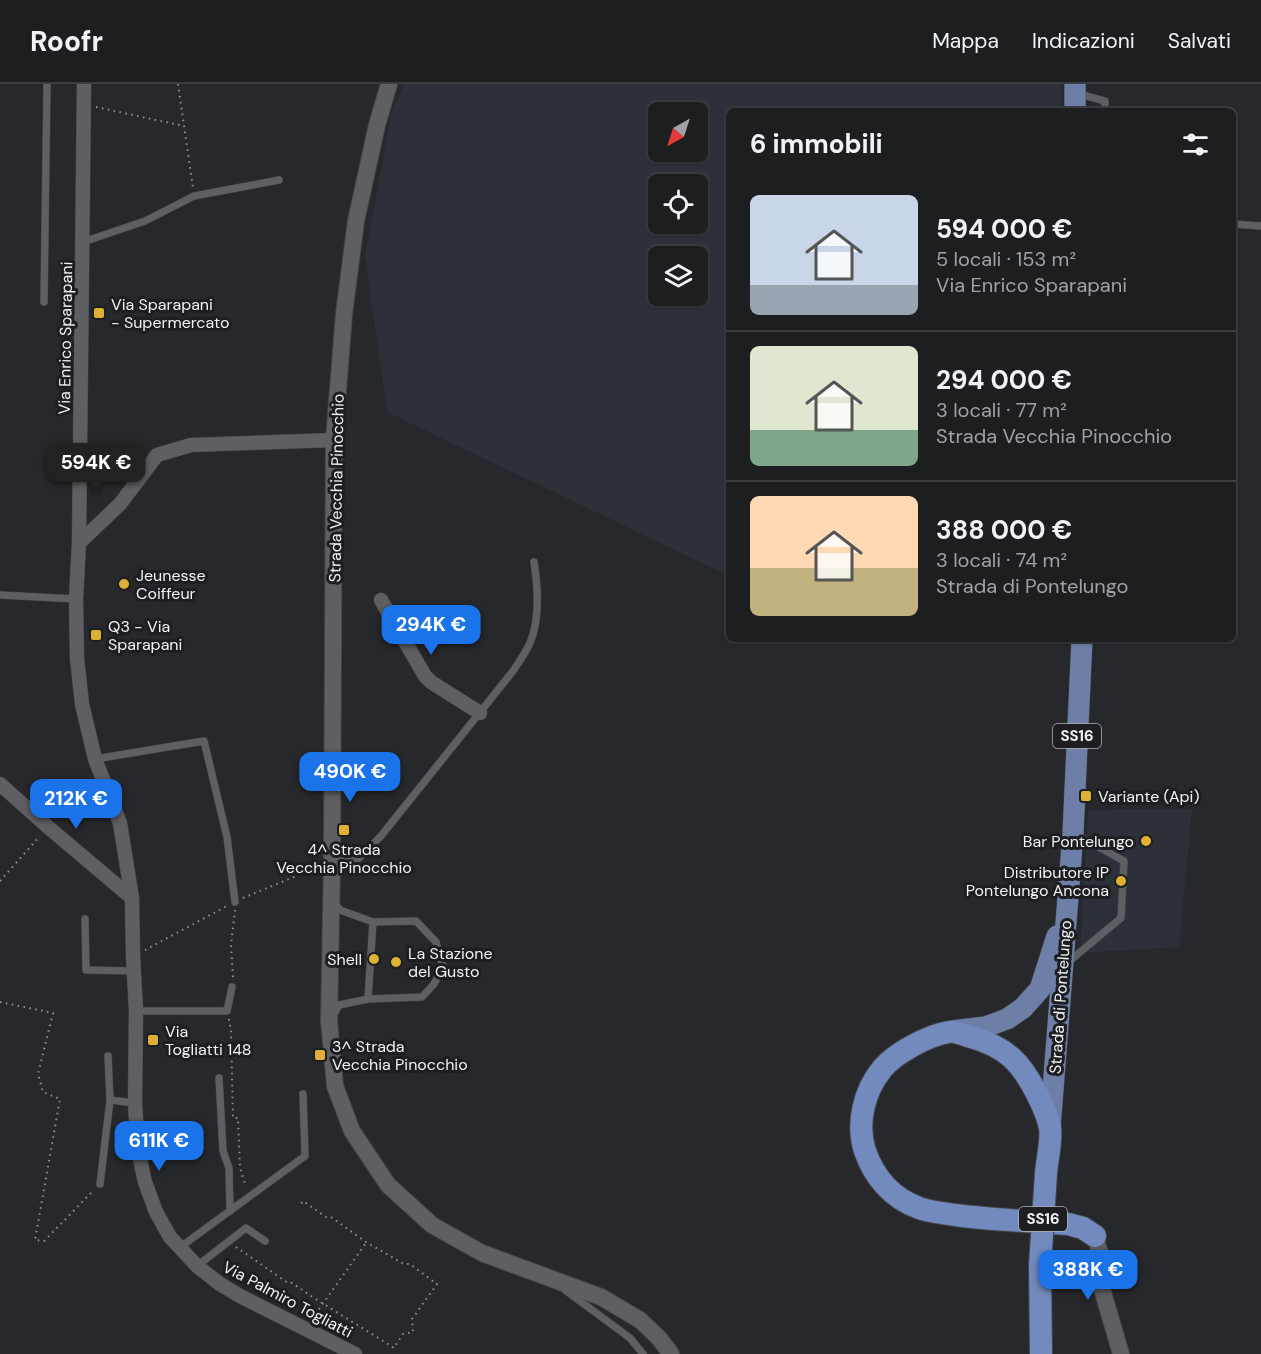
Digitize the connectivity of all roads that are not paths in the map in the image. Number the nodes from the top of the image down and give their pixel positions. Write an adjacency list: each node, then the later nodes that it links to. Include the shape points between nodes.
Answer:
1 (47, 84): 10 (lane, Via Enrico Sparapani)
2 (84, 84): 9 (street, Via Enrico Sparapani)
3 (389, 84): 11 (street, Strada Vecchia Pinocchio, via 356,221)
4 (1075, 96): 5 (lane, via 1104,101)
5 (1105, 108)
6 (279, 180): 9 (lane, Via Enrico Sparapani, via 194,196 145,221)
7 (1236, 224): 8 (lane)
8 (1261, 226)
9 (82, 242): 12 (street, Via Enrico Sparapani)
10 (44, 302)
11 (334, 440): 12 (street, via 191,445 157,455 120,504); 22 (street, Strada Vecchia Pinocchio)
12 (79, 543): 15 (street, Via Enrico Sparapani)
13 (534, 562): 18 (lane, via 538,587 530,642)
14 (0, 595): 15 (lane)
15 (76, 599): 19 (street, Via Enrico Sparapani, via 82,704)
16 (381, 600): 18 (street, via 425,676)
17 (1082, 642): 21 (main road, Strada di Pontelungo / SS16)
18 (480, 713): 22 (lane, via 381,836 357,860)
19 (95, 759): 23 (street, Via Enrico Sparapani, via 120,823); 25 (lane, via 204,741 227,837)
20 (0, 784): 23 (street)
21 (1073, 833): 26 (main road, Strada di Pontelungo / SS16); 29 (lane, via 1124,861 1120,918)
22 (332, 861): 24 (street, Strada Vecchia Pinocchio)
23 (132, 898): 30 (street, Via Palmiro Togliatti)
24 (331, 899): 28 (lane, via 340,910); 34 (street, Strada Vecchia Pinocchio)
25 (235, 902)
26 (1066, 906): 29 (main road, Strada di Pontelungo / SS16); 35 (main road, via 1040,989 1023,1008 985,1027)
27 (86, 919): 30 (lane, via 86,970)
28 (373, 922): 32 (lane); 32 (lane, via 416,921 436,942 443,967 422,998)
29 (1063, 966): 41 (main road, Strada di Pontelungo / SS16)
30 (134, 971): 33 (street, Via Palmiro Togliatti)
31 (232, 987): 33 (lane, via 227,1011)
32 (368, 999): 34 (lane, via 339,1005)
33 (135, 1011): 40 (street, Via Palmiro Togliatti)
34 (329, 1021): 48 (street, Strada Vecchia Pinocchio, via 335,1086 352,1131 388,1185 432,1225 482,1253)
35 (951, 1031): 41 (highway, via 983,1040 1016,1060 1042,1103); 44 (highway, via 901,1053 882,1068 871,1088 861,1124 870,1165 882,1184 920,1209 976,1218 1068,1224)
36 (108, 1056): 39 (lane)
37 (219, 1078): 43 (lane)
38 (303, 1094): 43 (lane, via 305,1156)
39 (110, 1100): 40 (lane); 42 (lane)
40 (135, 1103): 46 (street, Via Palmiro Togliatti, via 145,1182 156,1212)
41 (1050, 1129): 52 (highway, Strada di Pontelungo / SS16, bridge, via 1040,1265)
42 (100, 1184)
43 (230, 1211): 46 (lane)
44 (1095, 1236): 53 (street, via 1102,1289)
45 (265, 1241): 47 (lane, via 246,1228)
46 (179, 1248): 47 (street, Via Palmiro Togliatti)
47 (197, 1266): 49 (street, Via Palmiro Togliatti, via 220,1284)
48 (548, 1278): 50 (lane, via 630,1338); 51 (street, Strada Vecchia Pinocchio, via 601,1297 640,1320)
49 (355, 1354)
50 (643, 1354)
51 (671, 1354)
52 (1041, 1354)
53 (1121, 1354)

